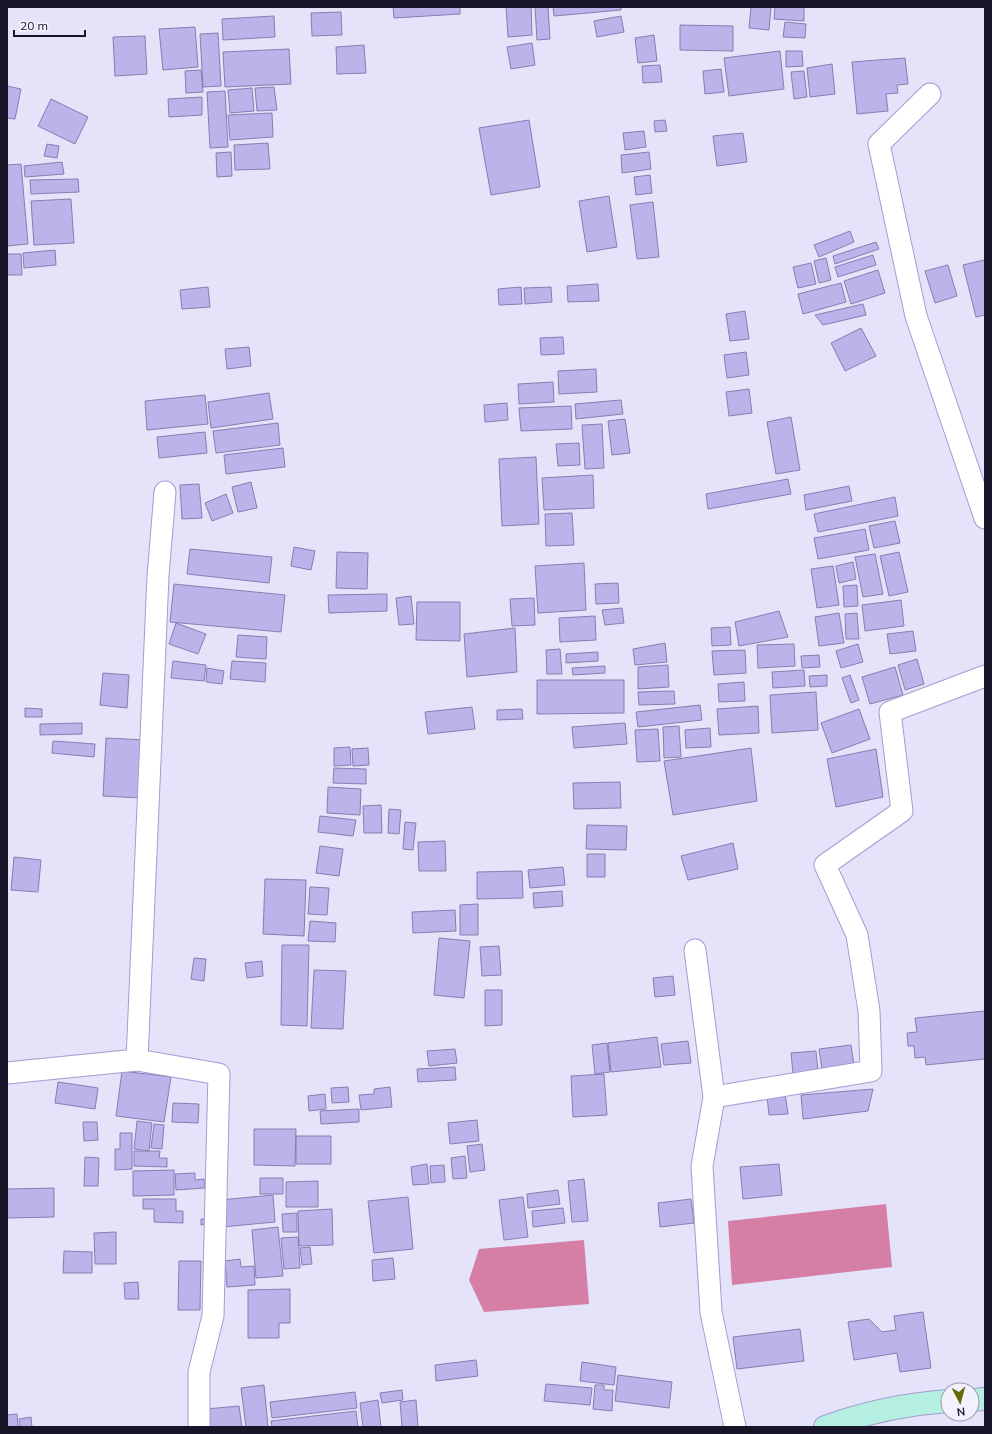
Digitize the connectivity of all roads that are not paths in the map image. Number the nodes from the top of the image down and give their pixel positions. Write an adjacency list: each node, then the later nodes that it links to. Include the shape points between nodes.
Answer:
1 (930, 94): 3 (street, via 879,144 916,316)
2 (165, 492): 6 (street, via 158,576)
3 (985, 518)
4 (985, 676): 8 (street, via 890,712 902,811 825,865 857,934 869,1011 871,1071)
5 (695, 950): 8 (street)
6 (137, 1060): 7 (street); 10 (street, via 219,1074 213,1316 199,1372)
7 (7, 1073)
8 (714, 1097): 11 (street, via 702,1166 712,1312)
9 (940, 1402): 12 (street, via 919,1403)
10 (199, 1427)
11 (735, 1427)
12 (825, 1427)

